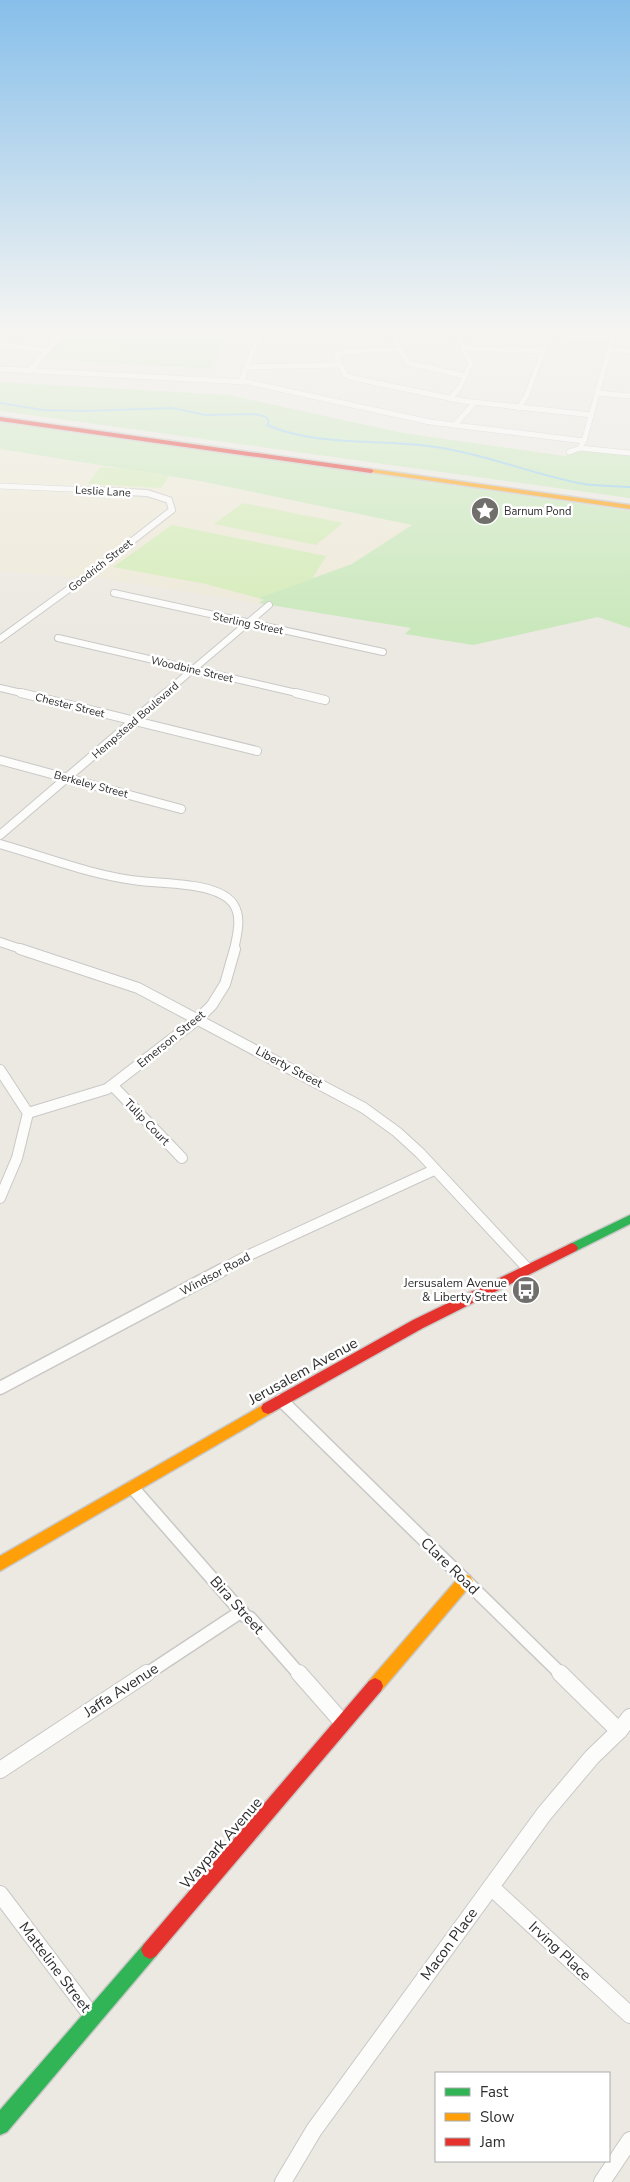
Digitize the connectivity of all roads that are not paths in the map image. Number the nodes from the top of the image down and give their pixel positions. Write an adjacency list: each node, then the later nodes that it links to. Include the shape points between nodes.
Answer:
1 (85, 431): 12 (main road)
2 (120, 431): 11 (main road)
3 (502, 431): 5 (street)
4 (587, 431): 5 (street)
5 (584, 441): 6 (street)
6 (580, 448): 7 (street); 8 (street)
7 (569, 452)
8 (630, 453)
9 (0, 486): 10 (street, Leslie Lane)
10 (147, 493): 17 (street, Goodrich Street, via 169,500 172,510)
11 (630, 502)
12 (630, 507)
13 (114, 593): 15 (street, Sterling Street)
14 (270, 605): 15 (street, Hempstead Boulevard)
15 (248, 623): 18 (street, Sterling Street); 19 (street, Hempstead Boulevard)
16 (58, 638): 19 (street, Woodbine Street)
17 (0, 639)
18 (383, 652)
19 (194, 669): 21 (street, Woodbine Street); 22 (street, Hempstead Boulevard)
20 (0, 688): 22 (street, Chester Street)
21 (325, 700)
22 (134, 721): 23 (street, Chester Street); 25 (street, Hempstead Boulevard)
23 (257, 751)
24 (0, 760): 25 (street, Berkeley Street)
25 (67, 778): 26 (street, Berkeley Street); 27 (street, Hempstead Boulevard)
26 (181, 809)
27 (0, 835)
28 (0, 844): 30 (street, Emerson Street, via 112,876 199,886 227,898 239,918 234,953 225,984 212,1005)
29 (0, 942): 30 (street, Liberty Street, via 138,988)
30 (198, 1019): 32 (street, Emerson Street); 35 (street, Liberty Street, via 364,1108 397,1132)
31 (0, 1070): 33 (street)
32 (113, 1086): 33 (street, Emerson Street); 34 (street, Tulip Court)
33 (28, 1112): 36 (street, via 17,1158)
34 (182, 1158)
35 (434, 1170): 39 (street, Liberty Street); 40 (street, Windsor Road, via 247,1256)
36 (2, 1186): 37 (street)
37 (0, 1198)
38 (630, 1219): 39 (main road, Jerusalem Avenue)
39 (528, 1270): 41 (main road, Jerusalem Avenue, via 418,1324)
40 (0, 1388)
41 (281, 1400): 42 (main road, Jerusalem Avenue); 44 (street, Clare Road)
42 (132, 1487): 43 (main road, Jerusalem Avenue); 45 (street, Bira Street)
43 (0, 1564)
44 (465, 1581): 47 (main road, Waypark Avenue); 48 (street, Clare Road)
45 (242, 1611): 47 (street, Bira Street); 49 (street, Jaffa Avenue)
46 (630, 1717): 48 (street, Macon Place)
47 (343, 1723): 53 (main road, Waypark Avenue)
48 (619, 1731): 50 (street, Macon Place, via 592,1757 544,1814)
49 (0, 1770)
50 (491, 1887): 52 (street, Irving Place); 56 (street, Macon Place, via 314,2130)
51 (0, 1894): 53 (street, Matteline Street)
52 (630, 2015)
53 (92, 2016): 54 (main road, Waypark Avenue)
54 (0, 2125)
55 (630, 2140): 57 (street)
56 (283, 2182)
57 (602, 2182)

